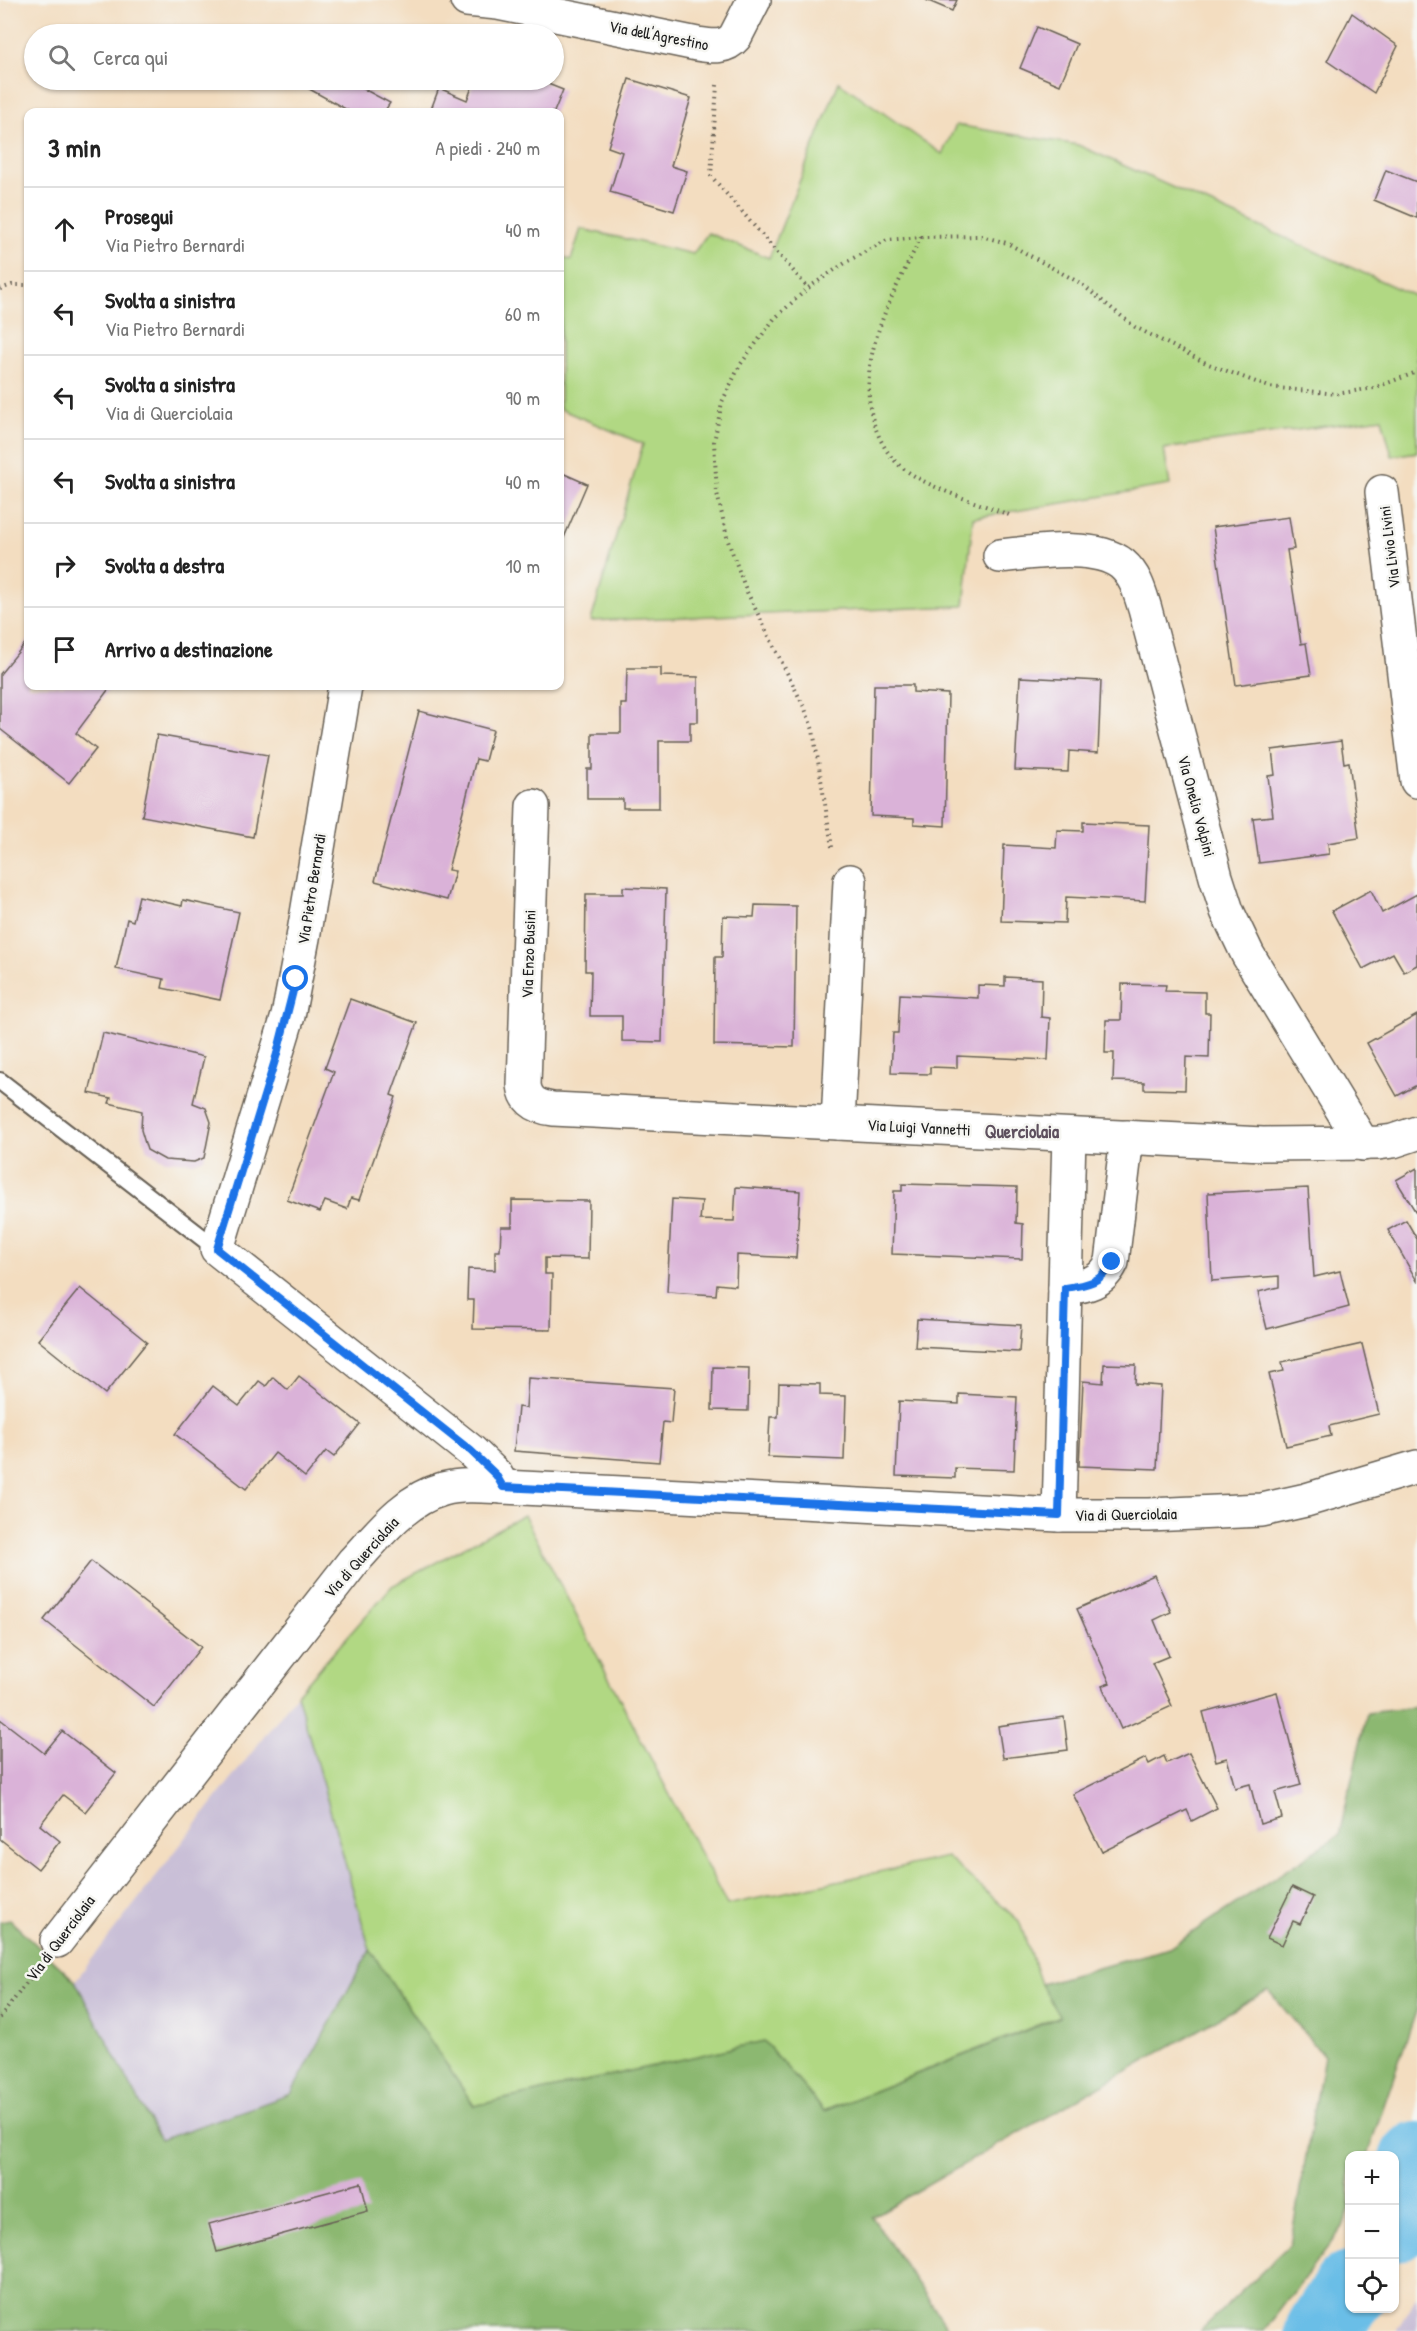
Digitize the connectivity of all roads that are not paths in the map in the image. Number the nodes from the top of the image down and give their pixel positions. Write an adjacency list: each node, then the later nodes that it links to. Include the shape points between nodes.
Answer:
1 (467, 0): 2 (street, Via dell'Agrestino, via 720,46 732,42)
2 (754, 0)
3 (1382, 492): 6 (street, Via Livio Livini)
4 (1000, 555): 15 (street, Via Onelio Volpini, via 1048,551 1102,555 1122,564 1136,582 1227,911 1248,955)
5 (344, 690): 16 (street, Via Pietro Bernardi, via 288,1016)
6 (1417, 781)
7 (533, 806): 10 (street, Via Enzo Busini, via 524,1085)
8 (850, 881): 11 (street)
9 (0, 1081): 16 (lane)
10 (530, 1100): 11 (street, Via Luigi Vannetti, via 553,1109)
11 (838, 1123): 13 (street, Via Luigi Vannetti)
12 (1417, 1133): 15 (street, Via Luigi Vannetti, via 1393,1141)
13 (1069, 1135): 14 (street, Via Luigi Vannetti); 17 (street)
14 (1127, 1137): 15 (street, Via Luigi Vannetti); 17 (street, via 1112,1262 1097,1281)
15 (1363, 1144)
16 (217, 1249): 19 (street, via 471,1451)
17 (1065, 1288): 20 (street)
18 (1417, 1467): 20 (street, Via di Querciolaia, via 1262,1510)
19 (503, 1487): 20 (street, Via di Querciolaia); 21 (street, Via di Querciolaia, via 455,1487 432,1492 407,1508 376,1537)
20 (1059, 1515)
21 (57, 1941)

